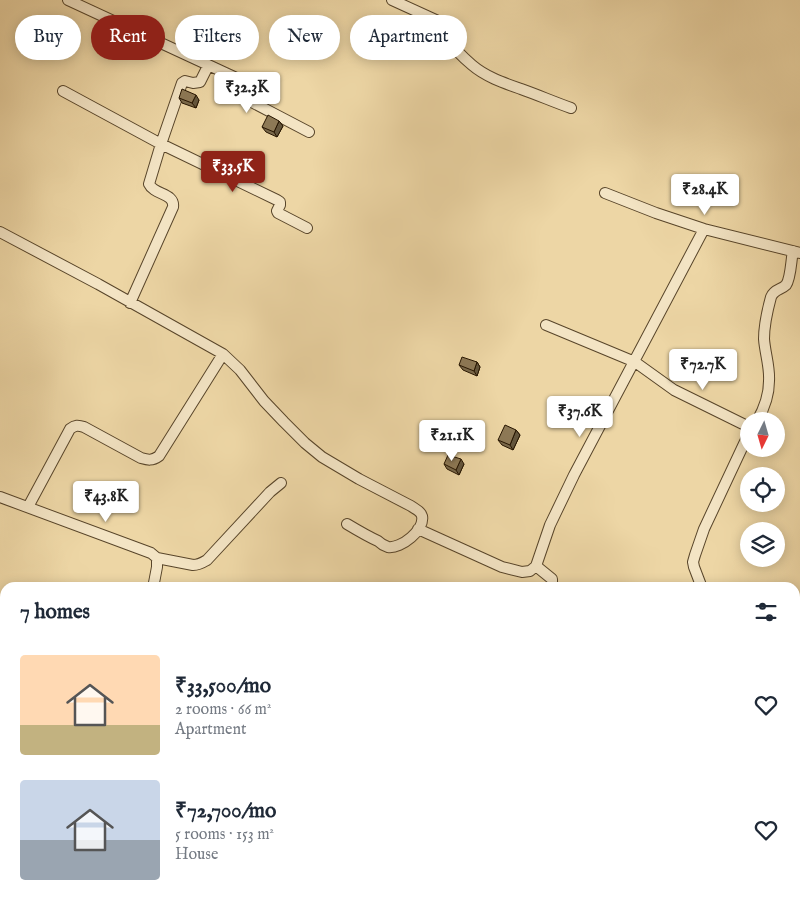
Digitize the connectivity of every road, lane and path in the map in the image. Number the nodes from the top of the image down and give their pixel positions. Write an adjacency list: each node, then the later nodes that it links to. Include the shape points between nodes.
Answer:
1 (68, 0): 3 (street)
2 (392, 0): 5 (street, via 444,25 453,45 483,73)
3 (208, 66): 6 (street, via 245,82 248,85 246,99 249,101); 7 (street, via 200,82 182,83)
4 (63, 91): 7 (street)
5 (571, 108)
6 (309, 132)
7 (161, 144): 9 (street, via 277,200 280,202 278,214); 13 (street, via 149,184 172,198 174,203)
8 (605, 193): 10 (street)
9 (307, 228)
10 (704, 229): 12 (street); 16 (street)
11 (0, 232): 13 (street)
12 (796, 252): 17 (street, via 787,283 772,295 766,321 764,338 770,380)
13 (130, 303): 15 (street)
14 (546, 325): 16 (street)
15 (222, 354): 22 (street, via 159,456 148,460 141,458 78,425 74,426); 24 (street, via 305,444 347,473 419,511 422,520)
16 (635, 362): 18 (street, via 674,390); 26 (street, via 574,475 550,525)
17 (761, 412)
18 (740, 423)
19 (740, 451): 29 (street, via 694,555)
20 (282, 482): 25 (street, via 202,564)
21 (0, 497): 22 (street)
22 (28, 508): 25 (street, via 152,553)
23 (347, 524): 24 (street, via 388,547 407,542)
24 (418, 529): 26 (street, via 507,568 522,572)
25 (157, 558): 27 (street)
26 (536, 566): 28 (street)
27 (154, 582)
28 (552, 582)
29 (700, 582)
30 (0, 833): 31 (street)
31 (0, 839)

